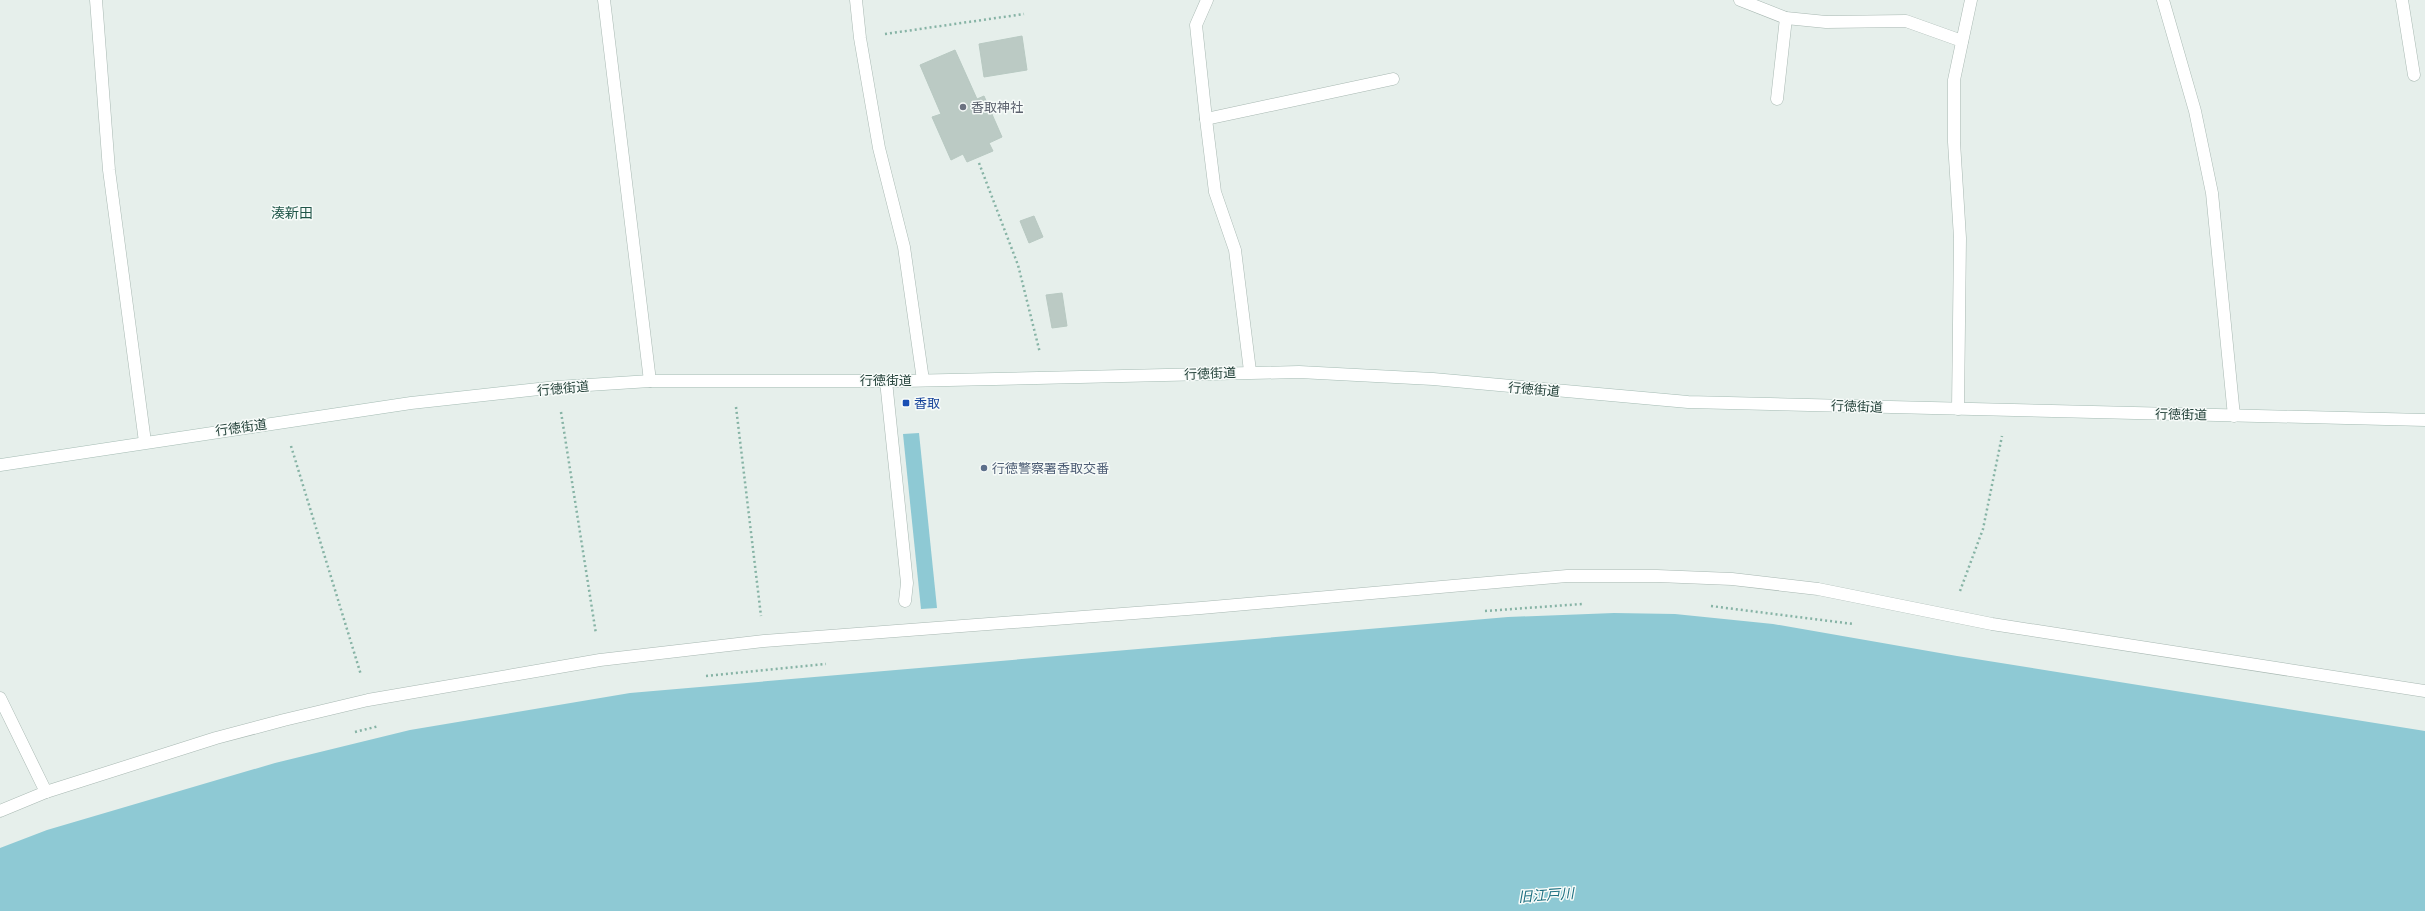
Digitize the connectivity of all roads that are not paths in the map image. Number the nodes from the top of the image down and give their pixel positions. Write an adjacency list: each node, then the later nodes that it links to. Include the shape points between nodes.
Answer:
1 (96, 0): 22 (street, via 109,170)
2 (604, 0): 17 (street)
3 (856, 0): 16 (street, via 879,148 904,246)
4 (1207, 0): 14 (street, via 1196,25)
5 (1740, 0): 9 (street)
6 (1971, 0): 10 (street)
7 (2163, 0): 20 (street, via 2195,111 2212,194)
8 (2402, 0): 11 (street)
9 (1786, 18): 10 (street, via 1826,22 1906,21); 13 (street)
10 (1962, 41): 19 (street, via 1954,80 1954,142 1960,238)
11 (2414, 76)
12 (1393, 79): 14 (street)
13 (1777, 98)
14 (1206, 119): 15 (street, via 1215,192 1235,250)
15 (1250, 372): 16 (street, 行徳街道); 19 (street, 行徳街道, via 1354,374 1688,402)
16 (923, 380): 18 (street, 行徳街道)
17 (650, 381): 18 (street, 行徳街道); 22 (street, 行徳街道, via 558,387 411,403)
18 (886, 381): 24 (street, via 907,582)
19 (1958, 409): 20 (street, 行徳街道)
20 (2234, 416): 21 (street, 行徳街道)
21 (2425, 420)
22 (146, 442): 23 (street, 行徳街道)
23 (0, 465)
24 (905, 601)
25 (2425, 691): 27 (street, via 1992,624 1818,589 1732,579 1567,576 1185,609 764,641 600,660 368,700 216,738)
26 (0, 698): 27 (street)
27 (46, 792): 28 (street)
28 (0, 811)

